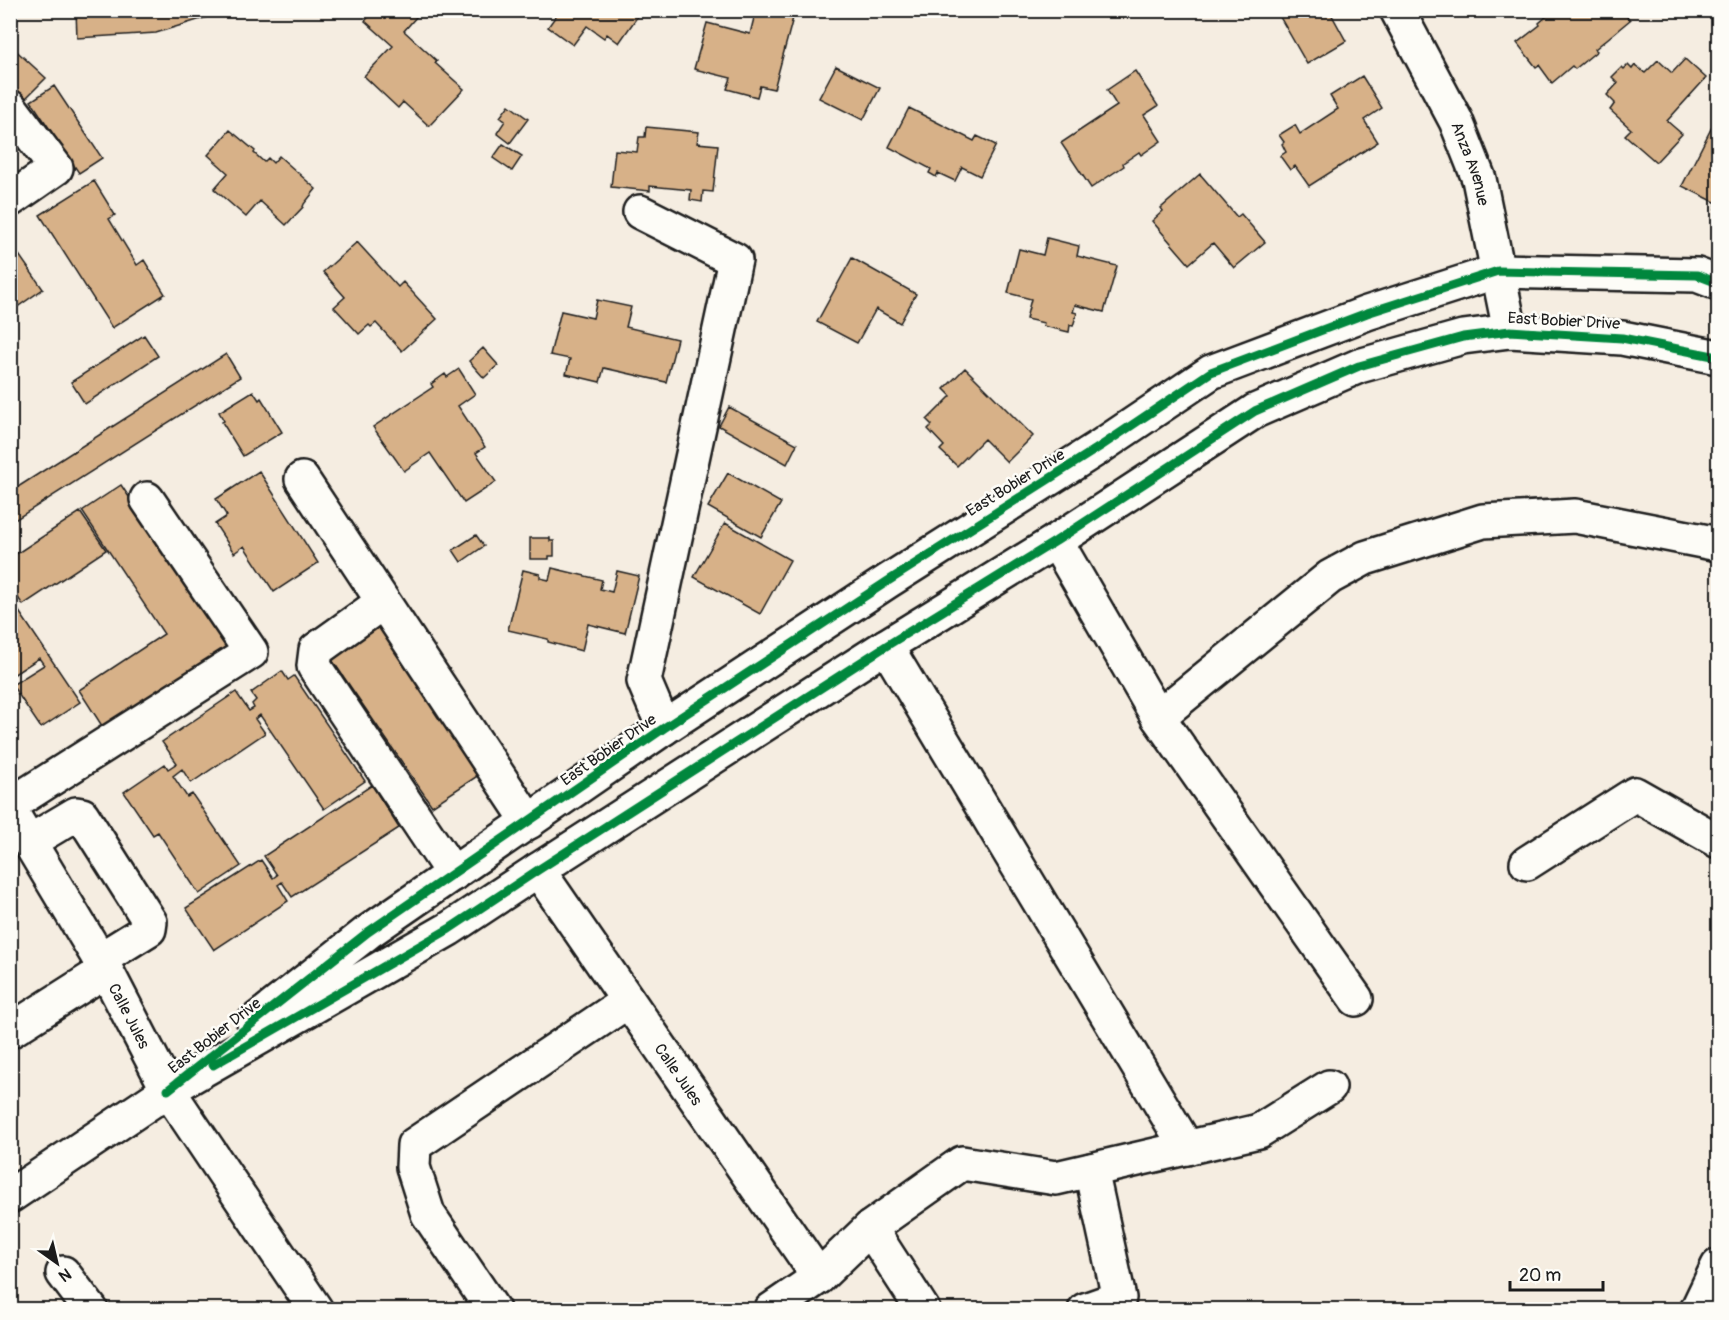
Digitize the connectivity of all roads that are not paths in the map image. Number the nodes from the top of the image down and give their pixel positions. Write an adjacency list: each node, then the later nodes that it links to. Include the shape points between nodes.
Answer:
1 (1397, 10): 5 (main road, Anza Avenue, via 1456,121 1479,179)
2 (10, 107): 3 (main road, via 56,168)
3 (10, 200)
4 (640, 212): 16 (main road, via 735,260 644,681)
5 (1498, 271): 6 (main road, East Bobier Drive, via 1697,275); 7 (main road, Anza Avenue); 16 (main road, East Bobier Drive, via 1367,313 1211,372)
6 (1719, 283)
7 (1510, 331): 8 (main road, East Bobier Drive, via 1622,338); 11 (main road, East Bobier Drive, via 1463,337 1359,366 1255,411)
8 (1719, 357)
9 (302, 479): 13 (main road)
10 (147, 499): 17 (main road, via 251,652)
11 (1056, 541): 14 (main road, East Bobier Drive); 15 (main road)
12 (1719, 544): 15 (main road, via 1575,516 1483,521 1365,558 1330,577)
13 (383, 602): 19 (main road); 24 (main road, via 316,650 314,666)
14 (886, 646): 23 (main road, East Bobier Drive); 31 (main road)
15 (1158, 717): 26 (main road)
16 (664, 728): 19 (main road, East Bobier Drive)
17 (10, 805)
18 (10, 810): 21 (main road, Calle Jules)
19 (530, 822): 24 (main road, East Bobier Drive)
20 (1719, 841): 22 (main road, via 1635,794)
21 (29, 842): 25 (main road, Calle Jules); 25 (main road, via 82,814 150,922 149,929)
22 (1527, 862)
23 (538, 870): 27 (main road, Calle Jules); 30 (main road, East Bobier Drive, via 449,929)
24 (453, 874): 30 (main road, East Bobier Drive, via 368,932)
25 (103, 965): 28 (main road); 30 (main road, Calle Jules)
26 (1356, 999)
27 (628, 1000): 37 (main road, Calle Jules); 40 (main road, via 414,1145 413,1167 428,1214)
28 (10, 1031)
29 (1329, 1087): 31 (main road, via 1259,1131)
30 (168, 1090): 33 (main road, East Bobier Drive); 39 (main road, Calle Jules)
31 (1187, 1148): 32 (main road)
32 (1091, 1170): 34 (main road, via 1056,1178 962,1163); 43 (main road, via 1119,1298)
33 (10, 1196)
34 (870, 1228): 37 (main road); 42 (main road)
35 (1719, 1266): 44 (main road)
36 (63, 1273): 38 (main road)
37 (819, 1277): 41 (main road)
38 (91, 1310)
39 (316, 1310)
40 (493, 1310)
41 (771, 1310)
42 (923, 1310)
43 (1084, 1310)
44 (1697, 1310)

